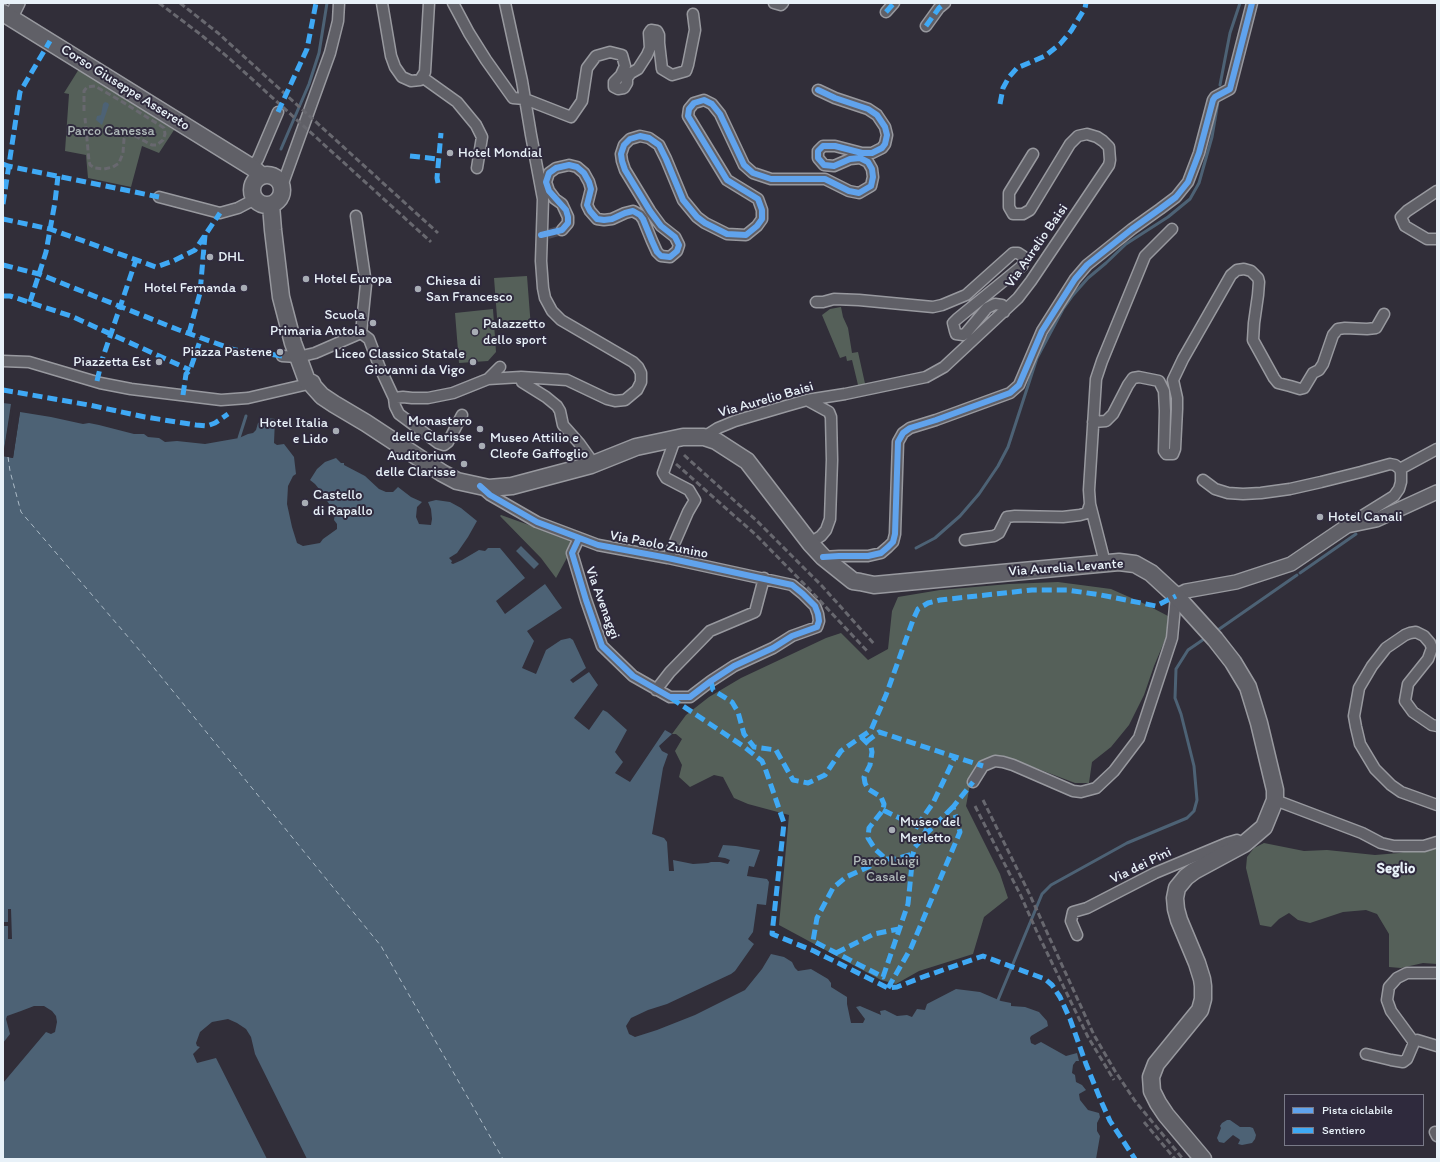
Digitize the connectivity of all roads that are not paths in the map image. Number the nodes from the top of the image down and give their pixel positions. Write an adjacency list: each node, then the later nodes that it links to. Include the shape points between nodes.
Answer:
1 (18, 3): 14 (street)
2 (339, 3): 23 (street, via 338,21 330,53)
3 (382, 3): 16 (street, via 395,67 402,77 411,82)
4 (429, 3): 16 (street, via 426,63)
5 (453, 3): 18 (street, via 469,34 506,89 513,98)
6 (505, 3): 18 (street)
7 (774, 3): 8 (street)
8 (783, 3)
9 (894, 3): 12 (street)
10 (946, 3): 15 (street)
11 (1252, 3): 59 (street, via 1230,89 1213,100 1199,153 1188,182 1176,197 1132,228 1075,279 1042,331 1019,385 1010,392 910,428 903,433 898,442 893,542 881,553 868,556)
12 (886, 12)
13 (693, 14): 18 (street, via 695,30 686,71 672,75 662,69 659,35 651,30 647,55 627,78 628,83 624,88 614,87 614,82 625,66 622,55 610,52 596,56 587,68 582,101 570,117)
14 (7, 15): 22 (main road, Corso Giuseppe Assereto)
15 (926, 26)
16 (422, 77): 21 (street, via 457,102 476,125 482,137)
17 (818, 90): 29 (street, via 868,109 877,115 885,127 885,144 872,153 835,146 823,146 818,151 818,158 824,165 834,166 860,158 868,162 873,177 871,186 859,193 825,179 771,179 753,173 744,165 720,114 712,104 704,100 694,103 689,109 688,116 727,180 758,199 762,218 757,226 746,235 727,234 697,217 683,200 659,145 649,138 640,136 630,139 624,145 622,161 650,211 661,226 675,238 679,245 676,251 670,257 661,256 643,219 633,211 612,219 597,219 587,205 589,182 577,167 568,165 549,173 546,182 549,191 562,204 568,217 568,223)
18 (525, 99): 39 (street, via 543,199 545,234 541,261 545,298 561,320 633,362 641,373 641,382 630,397 614,401 567,380)
19 (278, 112): 22 (street, via 258,159)
20 (1033, 154): 32 (street, Via Aurelio Baisi, via 1009,194 1009,207 1013,214 1023,214 1030,210 1070,144 1078,136 1087,134 1103,141 1109,147 1110,160 1032,281)
21 (477, 168)
22 (254, 178): 23 (main road, via 267,175 276,178); 25 (street, via 238,208 220,213); 26 (main road, via 262,204)
23 (282, 186): 26 (main road, via 282,195 276,204)
24 (1437, 191): 30 (street, via 1401,217 1405,226 1427,239)
25 (159, 197)
26 (271, 205): 36 (main road, via 281,297)
27 (356, 216): 34 (street, via 366,284)
28 (1172, 229): 45 (street, via 1145,256 1105,354 1096,379)
29 (562, 230)
30 (1437, 239)
31 (816, 302): 32 (street, via 859,300 933,307 942,305 966,295 1012,253 1018,253 1024,257 1022,266 957,319 953,324 954,331 963,335 995,304 1002,305)
32 (1004, 312): 43 (street, Via Aurelio Baisi, via 944,367 926,377)
33 (1384, 314): 45 (street, via 1376,328 1338,329 1333,335 1323,364 1313,373 1304,388 1278,383 1253,340 1258,278 1251,271 1237,270 1231,275 1182,358 1173,380 1177,409 1173,454 1166,454 1164,451 1164,391 1159,381 1133,378 1113,414 1106,421)
34 (361, 333): 36 (street, via 315,353); 42 (street, via 369,339)
35 (282, 356): 36 (street)
36 (298, 357): 41 (main road)
37 (3, 361): 41 (street, via 29,362 131,389 221,400)
38 (500, 367): 40 (street)
39 (521, 377): 40 (street); 49 (street, via 522,382 557,406 563,425 589,457)
40 (488, 379): 42 (street, via 453,393 428,398)
41 (308, 388): 52 (main road, Via Aurelia Levante, via 366,422 442,473)
42 (394, 398): 44 (street, via 399,414 444,445)
43 (807, 400): 46 (street, Via Aurelio Baisi, via 735,421); 58 (street, via 829,412 832,460 830,519 821,536)
44 (462, 415)
45 (1094, 422): 54 (street)
46 (704, 437): 47 (main road, Via Aurelia Levante, via 683,436); 58 (main road, Via Aurelia Levante, via 716,441 747,461)
47 (673, 439): 49 (main road, Via Aurelia Levante, via 636,447); 60 (street, via 663,473 666,478 690,490 695,500)
48 (1437, 449): 50 (street)
49 (591, 465): 52 (main road, Via Aurelia Levante, via 512,486)
50 (1400, 470): 51 (street, via 1390,464 1290,489 1243,494 1215,489); 55 (street, via 1401,482 1394,496)
51 (1202, 480)
52 (480, 486): 56 (street, Via Paolo Zunino, via 537,522)
53 (1437, 492): 55 (street, via 1376,520)
54 (1090, 504): 57 (street, via 1087,513 1080,515 1007,517 994,536); 61 (street)
55 (1347, 526): 63 (street, via 1291,564 1236,582 1186,591)
56 (579, 538): 60 (street, Via Paolo Zunino, via 598,545); 64 (street, Via Avenaggi, via 572,553 602,646 633,676)
57 (965, 540)
58 (810, 542): 59 (main road, Via Aurelia Levante)
59 (823, 557): 61 (main road, Via Aurelia Levante, via 853,581 874,586)
60 (668, 558): 62 (street, Via Paolo Zunino)
61 (1105, 563): 63 (main road, Via Aurelia Levante, via 1135,564 1151,573)
62 (764, 578): 64 (street, via 756,612 710,631); 65 (street, Via Paolo Zunino, via 792,586 803,594 815,606 819,621 817,627 792,636 734,666)
63 (1176, 596): 67 (street, via 1172,638 1138,738 1101,784 1081,792 1073,791 1013,765 995,761 984,766); 68 (main road, Via Aurelia Levante, via 1215,639 1248,687 1275,790)
64 (656, 690): 65 (street, Via Avenaggi, via 670,697)
65 (690, 697)
66 (1437, 726): 69 (street, via 1413,712 1406,701 1408,684 1428,659 1432,648 1424,636 1416,632 1410,633 1386,648 1372,666 1359,688 1354,716 1360,744 1375,769 1401,792)
67 (973, 782)
68 (1275, 800): 70 (street, via 1394,846 1424,846); 71 (main road, Via Aurelia Levante, via 1264,828)
69 (1437, 805)
70 (1437, 842)
71 (1244, 844): 72 (street, Via dei Pini, via 1237,840 1227,843 1155,873 1087,908 1073,912 1072,921); 77 (main road, Via Aurelia Levante, via 1186,877 1177,888 1175,898 1179,920 1202,978 1203,999 1200,1010 1156,1064 1152,1077 1152,1091 1158,1103)
72 (1076, 935)
73 (1437, 973): 74 (street, via 1408,973 1397,978 1389,987 1387,1000 1391,1011)
74 (1412, 1041): 75 (street); 76 (street, via 1413,1045 1407,1059 1403,1062)
75 (1437, 1046)
76 (1366, 1054)
77 (1203, 1159)

